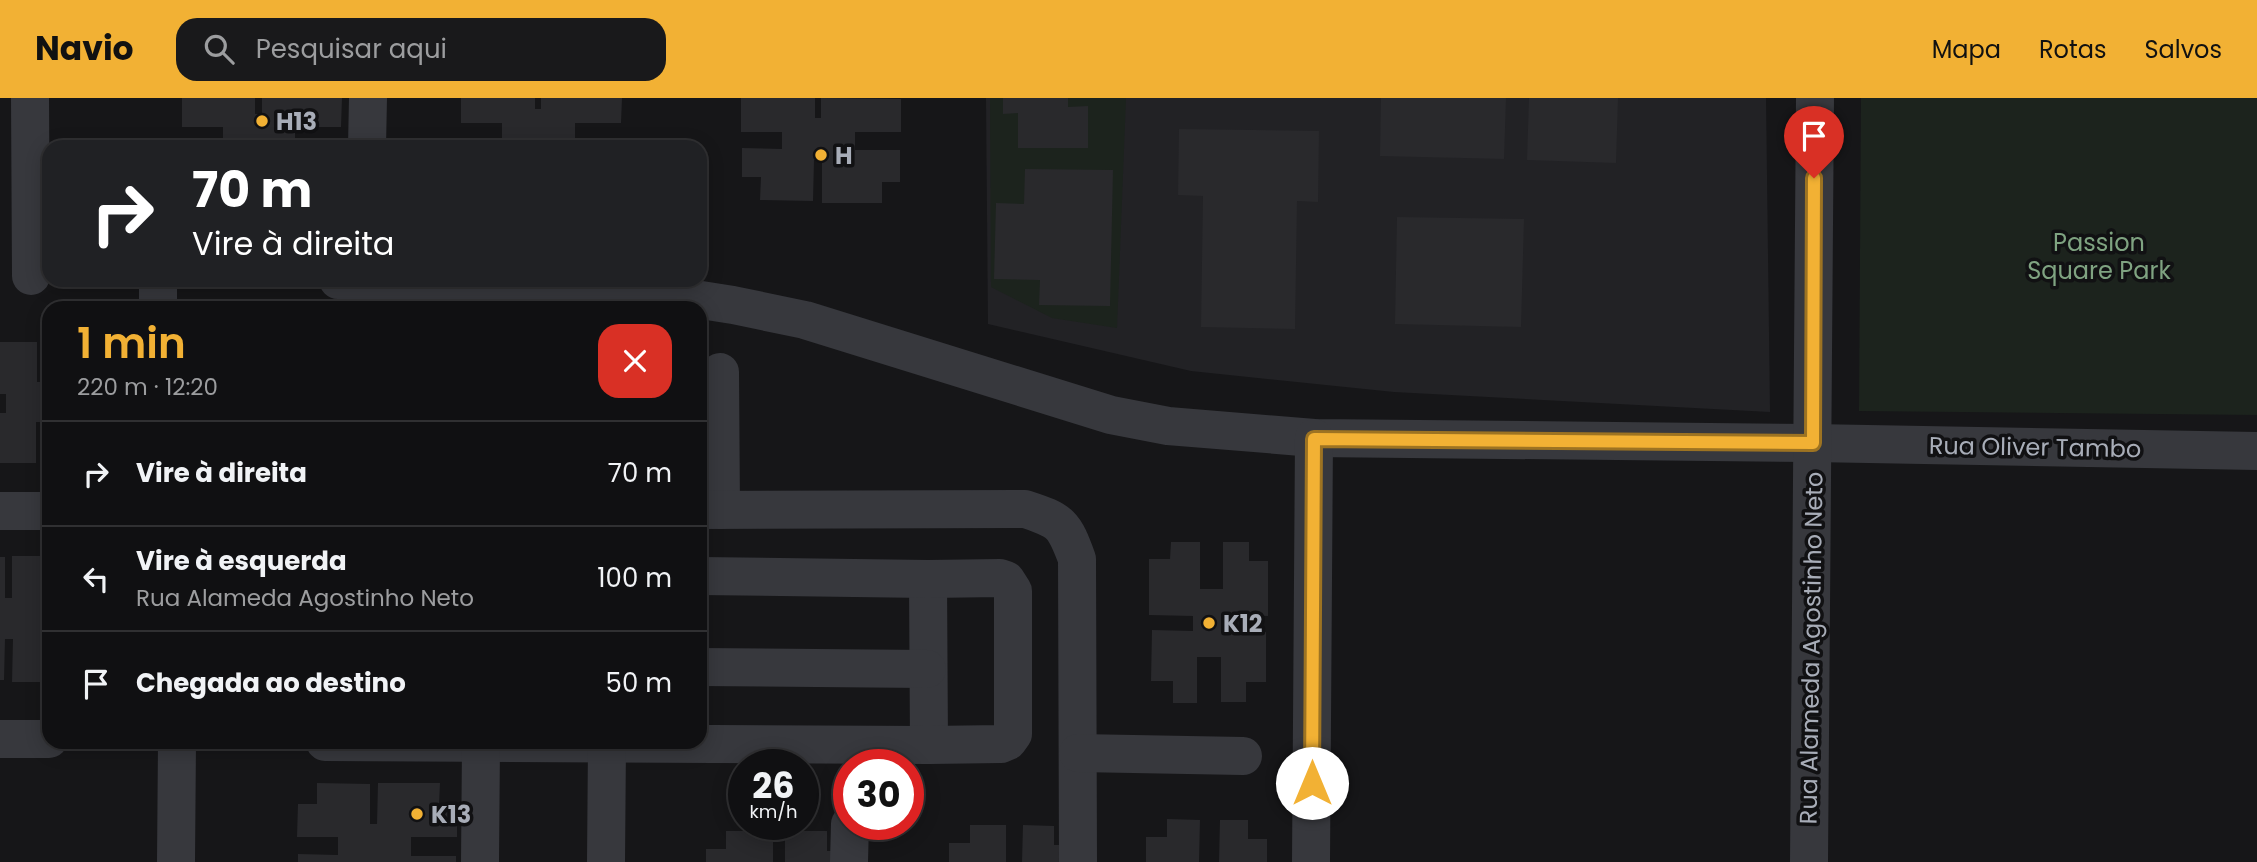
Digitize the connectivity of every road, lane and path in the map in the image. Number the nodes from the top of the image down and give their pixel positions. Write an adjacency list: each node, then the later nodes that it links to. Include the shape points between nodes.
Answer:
1 (30, 98): 5 (street)
2 (368, 98): 4 (street)
3 (1815, 98): 11 (street, Rua Alameda Agostinho Neto)
4 (367, 140)
5 (27, 276)
6 (590, 287): 7 (street, Rua Oliver Tambo)
7 (704, 301)
8 (707, 301): 10 (street, Rua Oliver Tambo, via 805,320 1140,422)
9 (720, 372): 13 (street)
10 (1314, 439): 11 (street, Rua Oliver Tambo); 37 (street)
11 (1813, 443): 12 (street, Rua Oliver Tambo); 38 (street, Rua Alameda Agostinho Neto)
12 (2257, 451)
13 (711, 510): 28 (street, via 1025,509 1054,518 1067,532 1077,559)
14 (0, 511): 15 (street)
15 (42, 511)
16 (707, 576): 17 (street)
17 (928, 579): 19 (street); 22 (street, via 1000,578 1010,585 1014,701 1014,729 1008,741)
18 (707, 667): 19 (street)
19 (927, 669): 22 (street)
20 (0, 739): 21 (street)
21 (42, 739)
22 (929, 745): 27 (street)
23 (707, 748): 29 (street)
24 (177, 749): 32 (street)
25 (481, 749): 33 (street)
26 (607, 749): 34 (street)
27 (897, 749)
28 (1078, 752): 30 (street); 36 (street)
29 (833, 754)
30 (1243, 757)
31 (850, 840): 35 (street)
32 (176, 862)
33 (480, 862)
34 (606, 862)
35 (849, 862)
36 (1078, 862)
37 (1311, 862)
38 (1809, 862)

